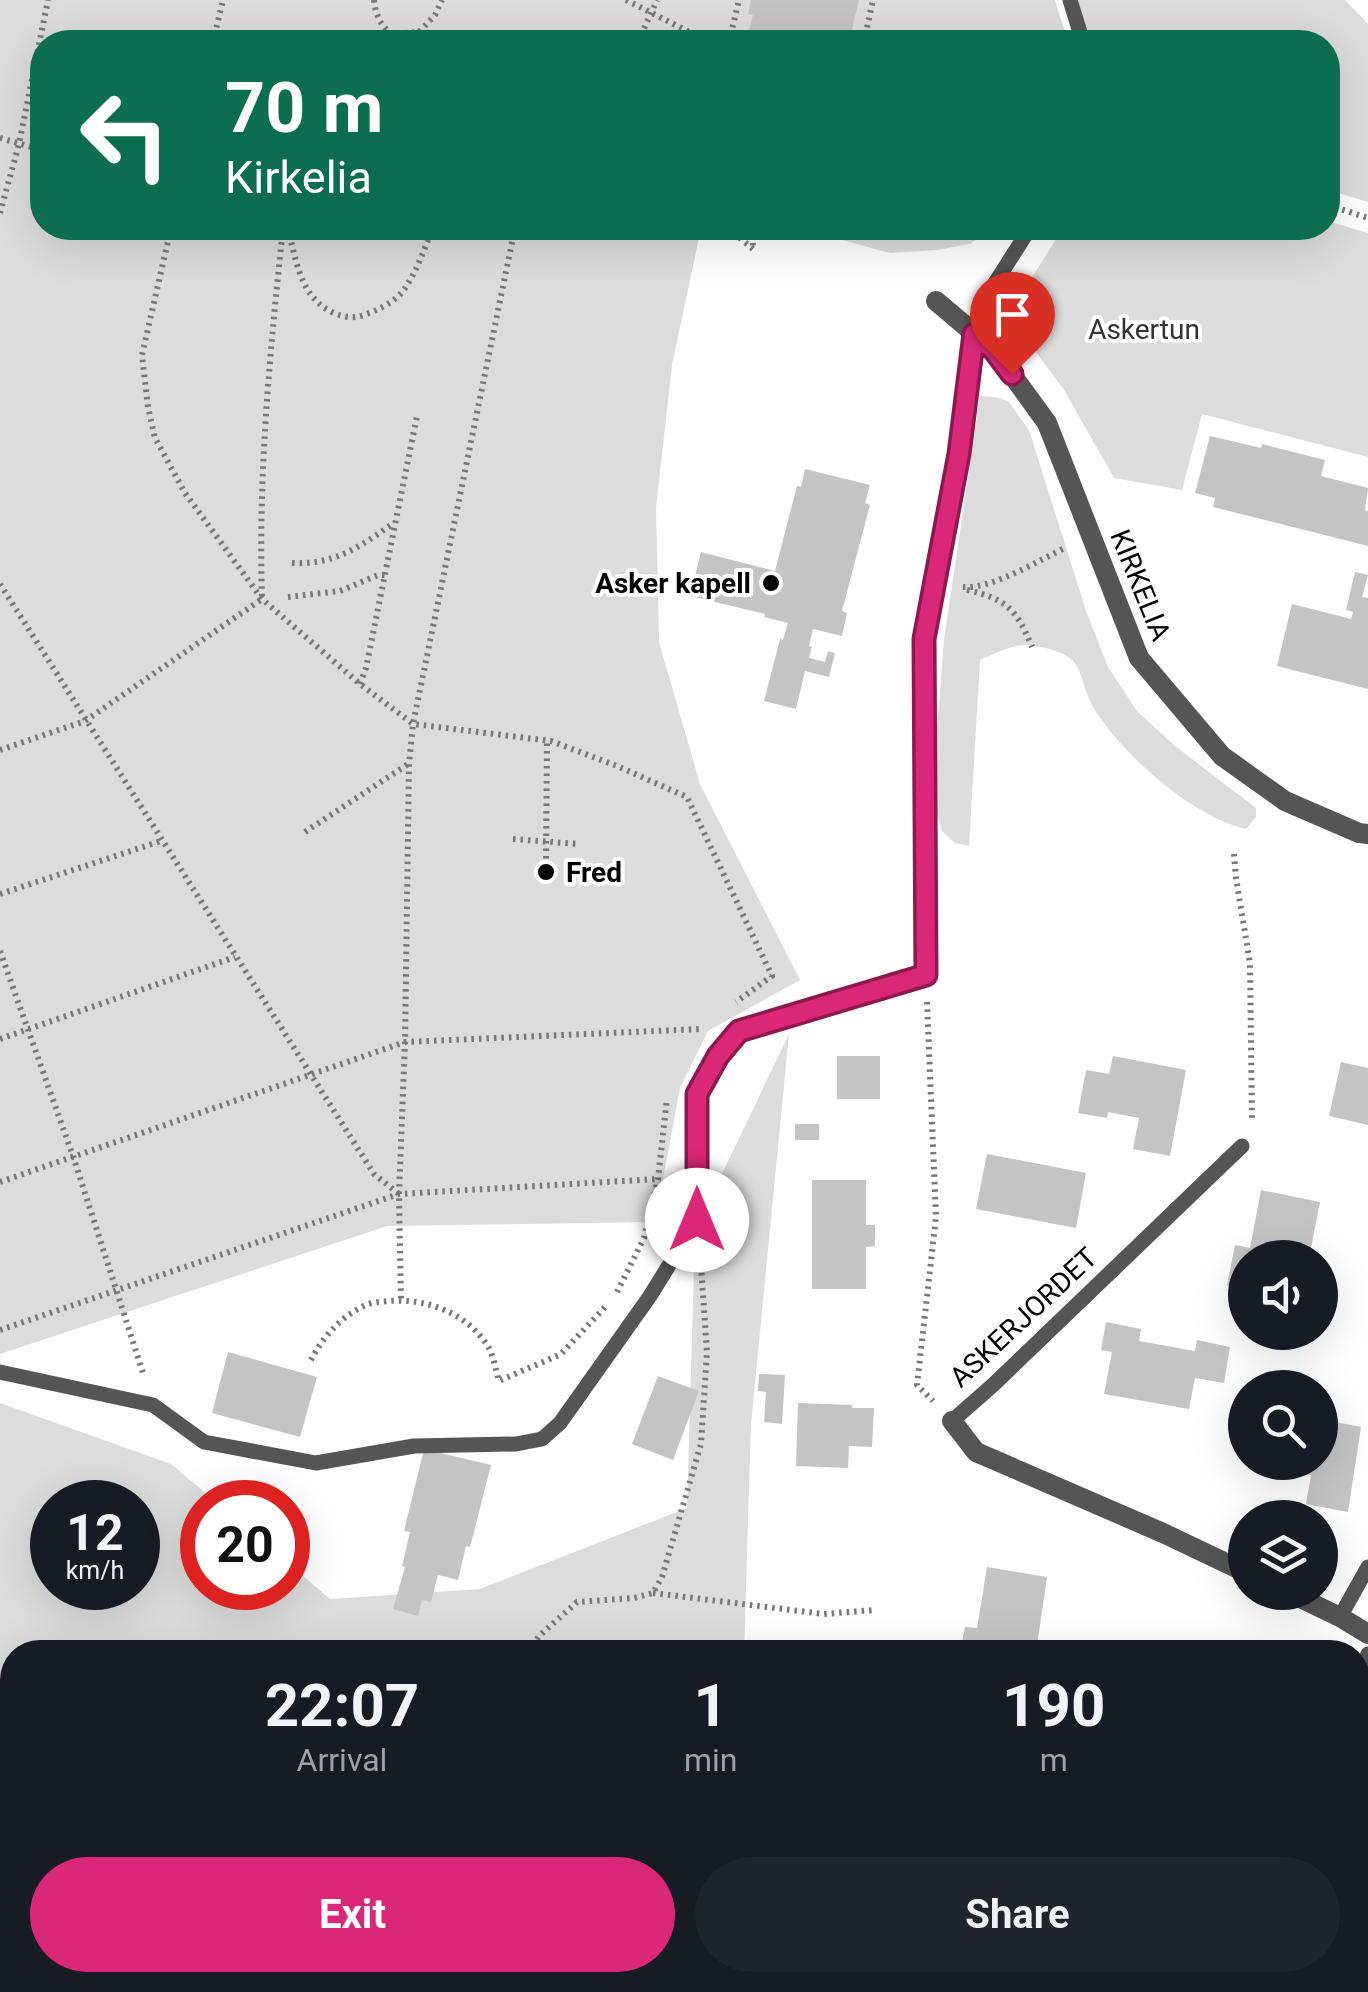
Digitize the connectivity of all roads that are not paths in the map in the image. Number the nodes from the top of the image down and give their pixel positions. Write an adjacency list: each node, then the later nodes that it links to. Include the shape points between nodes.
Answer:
1 (1070, 0): 2 (lane)
2 (1079, 30)
3 (1022, 240): 5 (lane)
4 (936, 301): 5 (street, KIRKELIA)
5 (974, 334): 6 (street, KIRKELIA, via 994,350 1048,423 1139,658 1222,756 1286,801); 7 (street, via 924,639)
6 (1368, 834)
7 (926, 975): 9 (lane, via 739,1031 718,1056 697,1094 697,1220 650,1296 542,1439 414,1446 316,1463 204,1442 153,1405)
8 (1242, 1146): 10 (lane, ASKERJORDET)
9 (0, 1372)
10 (952, 1421): 11 (street, ASKERJORDET, via 976,1452)
11 (1228, 1564)
12 (1368, 1567): 14 (lane)
13 (1325, 1610): 14 (street)
14 (1340, 1617): 15 (street)
15 (1368, 1634)

